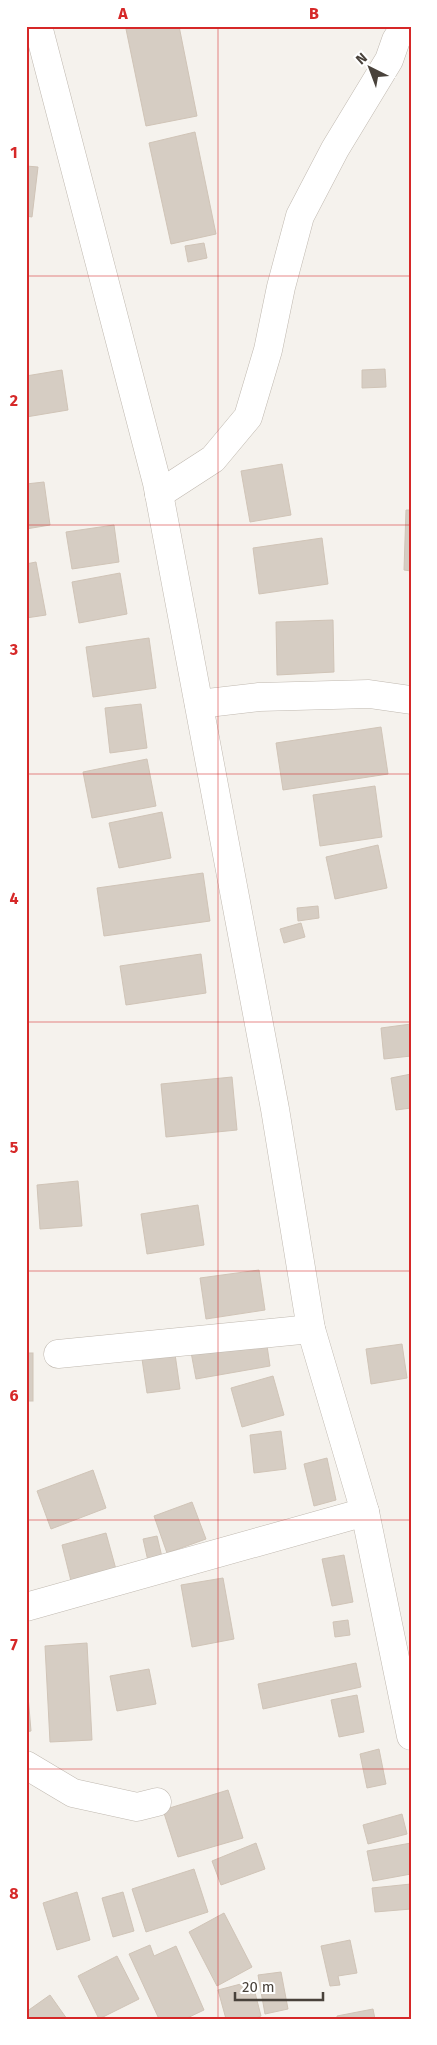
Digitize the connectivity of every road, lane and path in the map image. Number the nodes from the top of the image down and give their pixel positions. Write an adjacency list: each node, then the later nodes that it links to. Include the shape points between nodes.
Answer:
1 (38, 26): 3 (street)
2 (405, 26): 3 (street, via 300,216 268,350 248,417 213,459)
3 (158, 494): 5 (street)
4 (411, 700): 5 (street, via 370,694 259,697)
5 (199, 704): 6 (street, via 276,1109)
6 (311, 1329): 7 (street); 8 (street)
7 (58, 1354)
8 (365, 1512): 9 (street); 10 (street)
9 (26, 1606)
10 (411, 1736)
11 (26, 1765): 12 (street, via 73,1793 137,1806)
12 (157, 1802)

